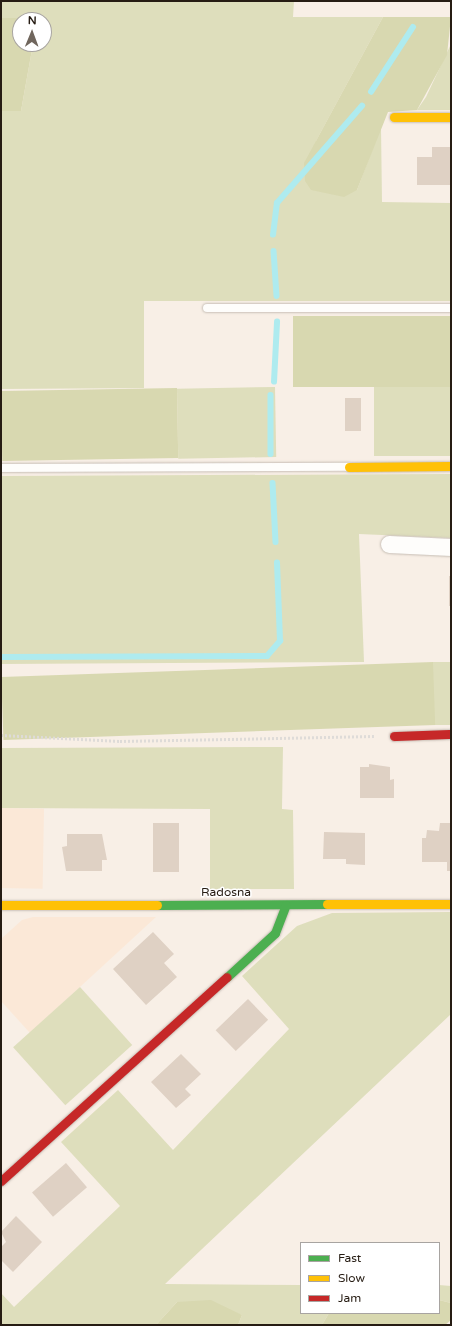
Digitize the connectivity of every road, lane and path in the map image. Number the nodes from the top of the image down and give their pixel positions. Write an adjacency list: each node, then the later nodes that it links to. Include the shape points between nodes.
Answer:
1 (394, 117): 2 (street)
2 (451, 118)
3 (207, 308): 4 (lane)
4 (451, 308)
5 (451, 466): 6 (street)
6 (349, 467): 7 (lane)
7 (1, 468)
8 (389, 544): 9 (street)
9 (451, 547)
10 (451, 734): 12 (street)
11 (1, 735): 12 (path, via 120,740)
12 (394, 736)
13 (451, 904): 15 (street, Radosna)
14 (1, 905): 15 (street, Radosna)
15 (286, 905): 16 (street, via 275,934)
16 (1, 1181)

